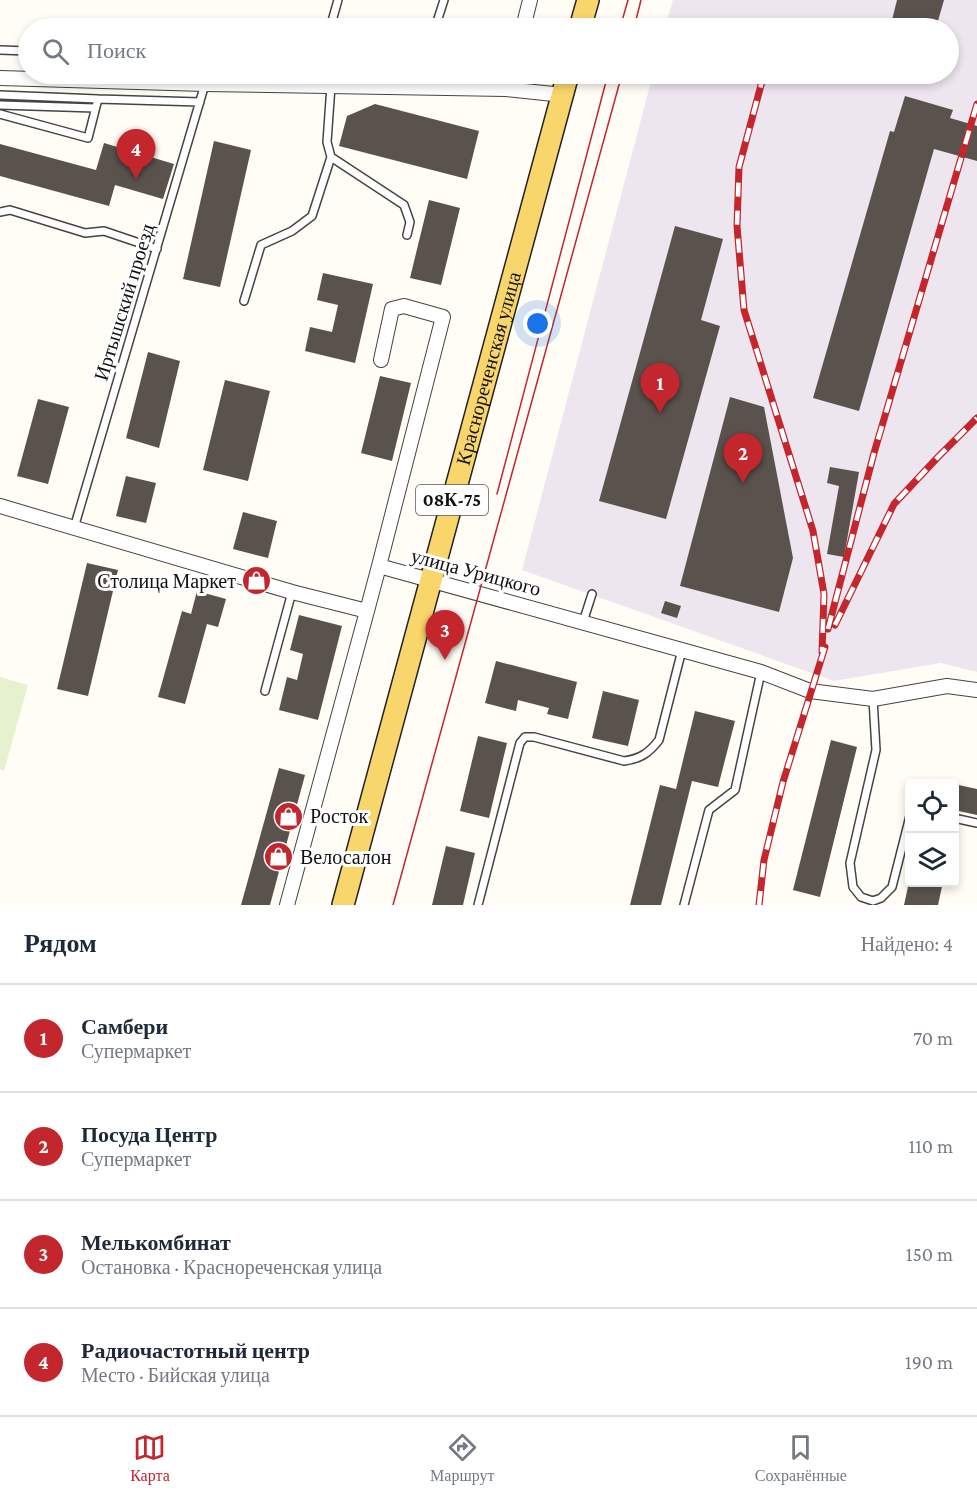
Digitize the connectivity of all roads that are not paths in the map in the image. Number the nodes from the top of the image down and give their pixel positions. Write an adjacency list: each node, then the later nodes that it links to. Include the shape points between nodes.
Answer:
1 (338, 0): 5 (lane)
2 (444, 0): 6 (lane)
3 (530, 0): 7 (street)
4 (588, 0): 8 (main road)
5 (333, 18)
6 (438, 18)
7 (526, 18)
8 (583, 18)
9 (0, 50): 10 (lane)
10 (18, 51)
11 (0, 78): 12 (street)
12 (18, 79)
13 (205, 84): 17 (street); 23 (lane, Иртышский проезд)
14 (418, 84): 18 (lane)
15 (508, 84): 19 (street)
16 (565, 84): 21 (main road, Краснореченская улица / 08К-75)
17 (332, 86): 18 (street); 27 (lane, via 327,142)
18 (417, 88): 19 (street)
19 (506, 89): 21 (street)
20 (0, 95): 22 (lane)
21 (562, 95): 36 (main road, Краснореченская улица / 08К-75)
22 (98, 99): 23 (lane); 25 (lane)
23 (200, 102): 30 (lane, Иртышский проезд)
24 (0, 105): 25 (lane)
25 (95, 108): 26 (lane, via 88,138)
26 (0, 114)
27 (331, 156): 29 (lane, via 404,205 410,222); 31 (lane, via 312,216 292,231 261,245)
28 (0, 212): 30 (lane, via 10,210 85,232 104,231)
29 (407, 235)
30 (157, 249): 34 (lane, Иртышский проезд)
31 (244, 301)
32 (381, 360): 35 (street, via 392,309 404,306 444,317)
33 (0, 506): 34 (street)
34 (74, 528): 37 (street)
35 (379, 566): 36 (street, улица Урицкого); 39 (street)
36 (432, 580): 40 (street, улица Урицкого); 50 (main road, Краснореченская улица / 08К-75)
37 (292, 592): 39 (street); 44 (lane)
38 (592, 594): 40 (lane)
39 (367, 611): 49 (street)
40 (583, 622): 41 (street, улица Урицкого)
41 (682, 650): 42 (street, улица Урицкого); 51 (lane, via 659,740 644,756 624,761 534,737 525,737 520,742)
42 (760, 672): 45 (street, улица Урицкого, via 810,691); 52 (lane, via 735,790 709,810)
43 (977, 690): 45 (street, улица Урицкого, via 947,686)
44 (266, 691)
45 (873, 699): 48 (lane, via 876,750 850,863 853,887 861,897 882,898 892,887)
46 (959, 819): 47 (lane)
47 (977, 823)
48 (905, 833)
49 (287, 905)
50 (343, 905)
51 (478, 905)
52 (684, 905)

